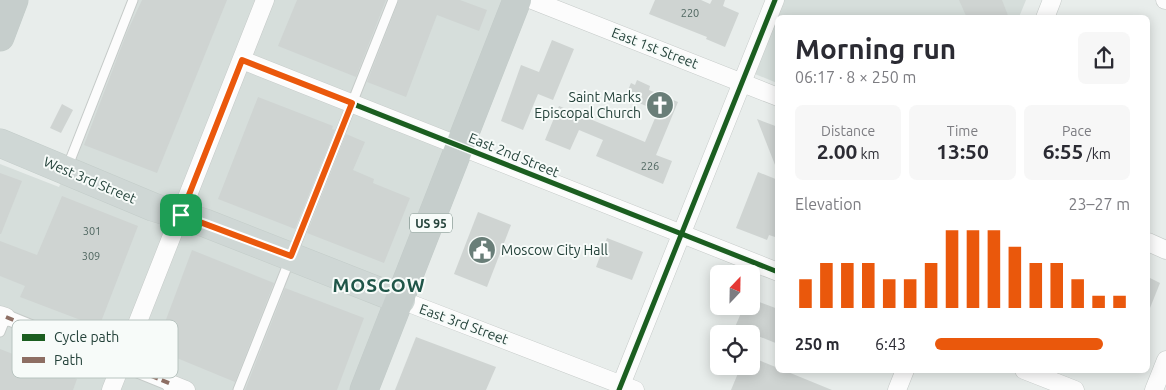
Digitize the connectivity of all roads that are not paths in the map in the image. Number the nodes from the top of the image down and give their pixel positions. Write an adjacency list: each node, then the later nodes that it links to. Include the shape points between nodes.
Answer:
1 (14, 0): 10 (highway)
2 (133, 0): 17 (lane)
3 (265, 0): 11 (street)
4 (393, 0): 14 (lane)
5 (517, 0): 16 (highway, US 95)
6 (532, 0): 12 (street, East 1st Street)
7 (774, 0): 12 (street)
8 (1052, 0): 9 (street)
9 (1046, 15)
10 (0, 37)
11 (242, 60): 14 (street, East 2nd Street); 18 (street)
12 (743, 83): 13 (street, East 1st Street); 19 (street)
13 (775, 96)
14 (352, 103): 16 (street, East 2nd Street); 22 (lane)
15 (0, 143): 17 (main road, West 3rd Street)
16 (461, 146): 19 (street, East 2nd Street); 24 (highway, US 95)
17 (66, 170): 18 (main road, West 3rd Street)
18 (181, 215): 22 (main road, East 3rd Street); 25 (street)
19 (682, 235): 23 (street, East 2nd Street); 32 (street)
20 (1150, 243): 21 (street)
21 (1166, 250)
22 (291, 256): 24 (main road, East 3rd Street); 34 (lane)
23 (775, 271)
24 (401, 300): 32 (street, East 3rd Street); 35 (highway, US 95)
25 (139, 320)
26 (1166, 360): 38 (street)
27 (904, 373): 36 (street)
28 (1032, 373): 37 (street)
29 (116, 378): 33 (street)
30 (158, 378): 31 (street)
31 (178, 387)
32 (626, 388)
33 (111, 390)
34 (238, 390)
35 (364, 390)
36 (897, 390)
37 (1075, 390)
38 (1154, 390)

